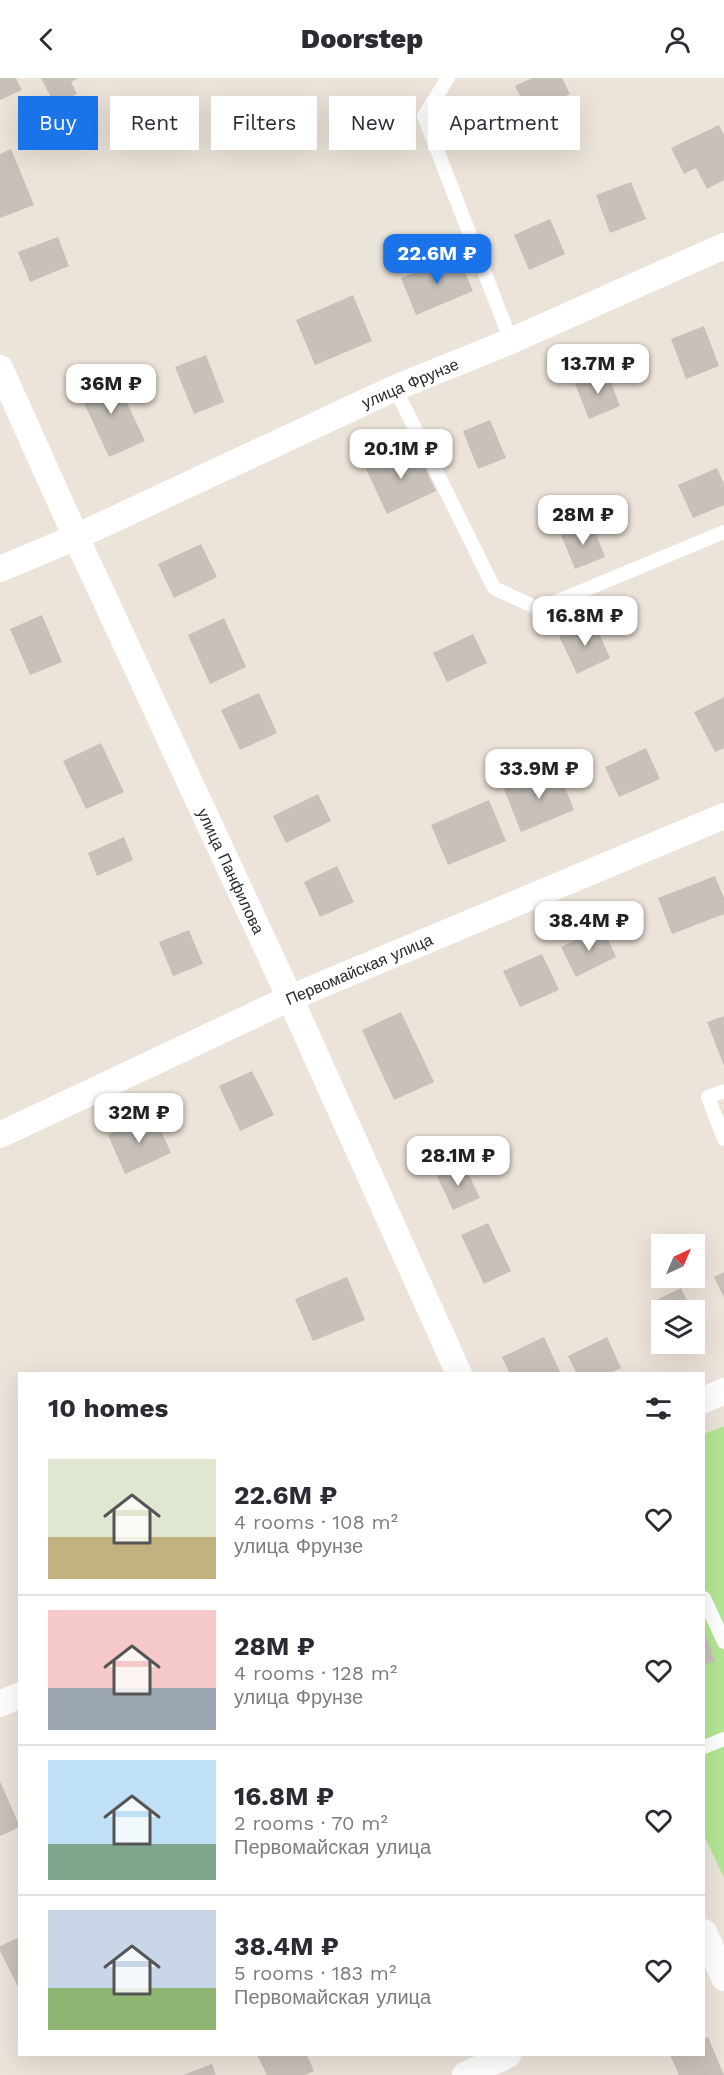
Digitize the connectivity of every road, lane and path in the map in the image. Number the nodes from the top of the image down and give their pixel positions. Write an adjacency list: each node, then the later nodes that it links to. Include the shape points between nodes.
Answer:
1 (448, 78): 3 (lane, via 424,116)
2 (724, 246): 3 (street, улица Фрунзе)
3 (511, 341): 5 (street, улица Фрунзе)
4 (0, 368): 7 (street, улица Панфилова)
5 (395, 388): 6 (lane, via 494,588 539,609); 7 (street, улица Фрунзе)
6 (724, 532)
7 (76, 537): 8 (street, улица Фрунзе); 10 (street, улица Панфилова)
8 (0, 569)
9 (724, 816): 10 (street, Первомайская улица)
10 (290, 998): 12 (street, Первомайская улица); 14 (street, улица Панфилова)
11 (724, 1091): 13 (lane, via 708,1097)
12 (0, 1135)
13 (724, 1139)
14 (458, 1372)
15 (724, 1392): 16 (street)
16 (705, 1400)
17 (705, 1600): 18 (lane)
18 (724, 1642)
19 (18, 1696): 20 (street)
20 (0, 1704)
21 (724, 1739): 22 (lane)
22 (705, 1747)
23 (705, 1936): 24 (street)
24 (714, 1967)
25 (506, 2056): 26 (street)
26 (465, 2075)

